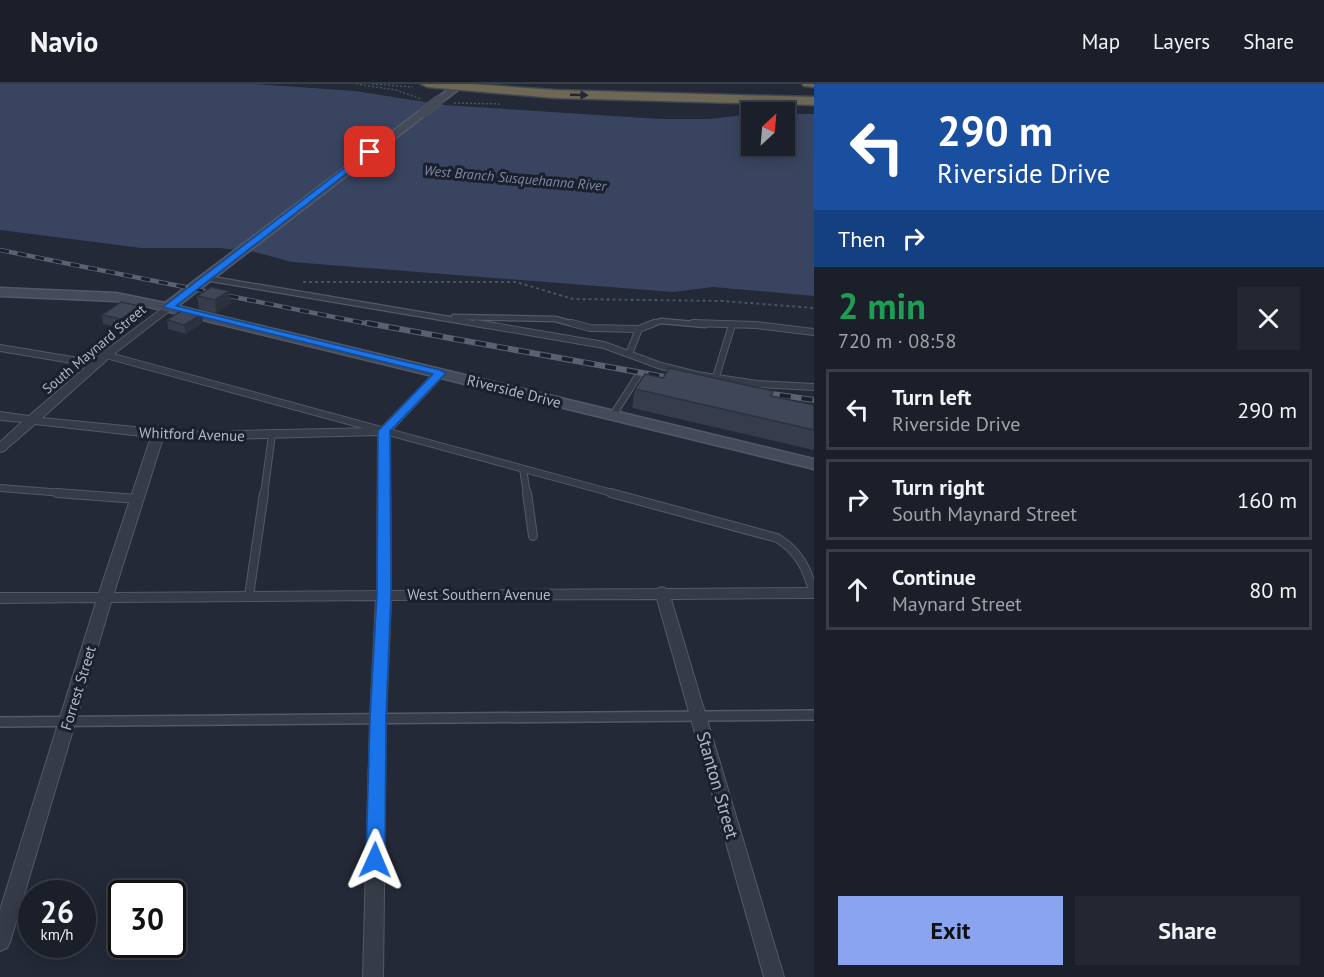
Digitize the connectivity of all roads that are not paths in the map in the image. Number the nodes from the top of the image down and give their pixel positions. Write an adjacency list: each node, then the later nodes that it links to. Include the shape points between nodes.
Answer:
1 (606, 84): 8 (highway)
2 (808, 84): 3 (highway)
3 (814, 84)
4 (421, 86): 6 (highway)
5 (731, 86): 7 (highway)
6 (458, 87): 8 (highway, one-way to 8, via 547,94); 9 (main road, South Maynard Street, bridge)
7 (814, 91)
8 (814, 99)
9 (206, 278): 11 (main road, South Maynard Street); 12 (lane)
10 (0, 292): 11 (main road, Riverside Drive, via 116,297)
11 (168, 307): 18 (street, South Maynard Street); 22 (main road, Riverside Drive)
12 (437, 318): 14 (lane, via 537,318 590,328); 17 (lane, via 543,333)
13 (732, 325): 14 (lane, via 662,321); 15 (lane); 24 (lane)
14 (639, 329): 17 (lane)
15 (814, 332)
16 (0, 348): 20 (lane)
17 (629, 354): 19 (lane)
18 (106, 356): 20 (street, South Maynard Street); 29 (lane)
19 (647, 362): 21 (lane); 24 (lane)
20 (96, 364): 28 (street, South Maynard Street)
21 (642, 370)
22 (440, 373): 26 (main road, Riverside Drive); 29 (street)
23 (638, 376): 26 (lane)
24 (716, 377): 25 (lane)
25 (814, 387)
26 (613, 415): 33 (main road, Riverside Drive)
27 (0, 416): 28 (street, Whitford Avenue)
28 (31, 422): 30 (street, Whitford Avenue); 32 (street, South Maynard Street)
29 (384, 431): 31 (street, Whitford Avenue); 34 (lane); 40 (street)
30 (158, 435): 31 (street, Whitford Avenue); 36 (street, Forrest Street)
31 (272, 435): 41 (lane)
32 (0, 448)
33 (814, 464)
34 (524, 468): 37 (lane); 39 (lane, via 777,538 799,553)
35 (0, 488): 36 (lane)
36 (137, 499): 43 (street, Forrest Street)
37 (533, 536)
38 (662, 592): 39 (street, West Southern Avenue); 40 (street, West Southern Avenue); 44 (street, Stanton Street)
39 (814, 593)
40 (384, 594): 41 (street, West Southern Avenue); 46 (street)
41 (249, 596): 43 (street, West Southern Avenue)
42 (0, 598): 43 (street, West Southern Avenue)
43 (105, 598): 48 (street, Forrest Street)
44 (698, 715): 45 (lane); 46 (lane); 51 (street, Stanton Street)
45 (814, 715)
46 (378, 718): 48 (lane); 50 (street)
47 (0, 722): 48 (lane)
48 (67, 723): 49 (street, Forrest Street)
49 (0, 942)
50 (373, 977)
51 (774, 977)

